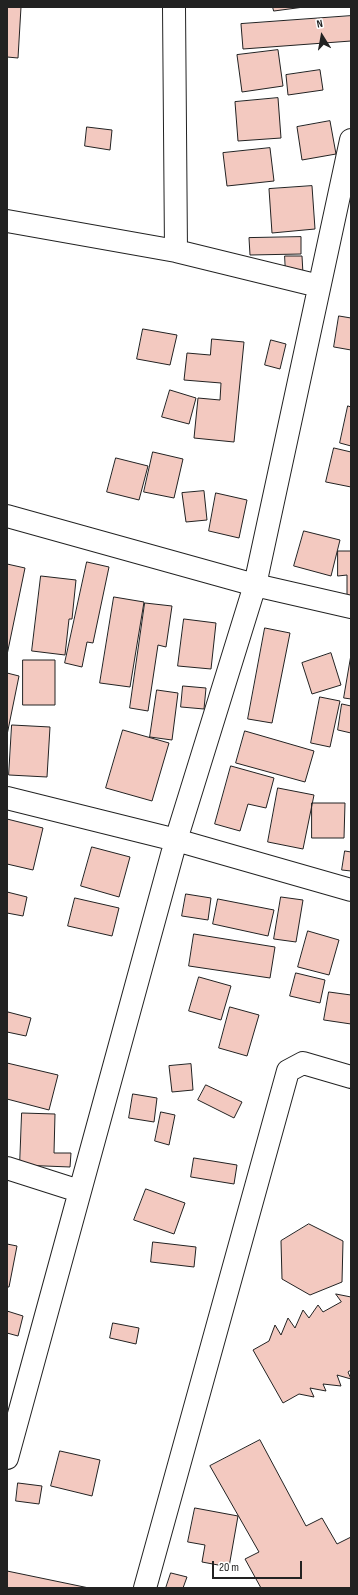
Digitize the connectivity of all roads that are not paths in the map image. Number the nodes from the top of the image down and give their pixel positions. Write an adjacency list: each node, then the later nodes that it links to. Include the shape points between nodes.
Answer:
1 (174, 7): 4 (street)
2 (351, 140): 5 (street)
3 (7, 221): 4 (street)
4 (176, 251): 5 (street)
5 (319, 286): 7 (street)
6 (7, 516): 7 (street)
7 (255, 585): 8 (street); 10 (street)
8 (351, 607)
9 (7, 798): 10 (street)
10 (176, 840): 11 (street); 14 (street)
11 (351, 890)
12 (351, 1077): 16 (street, via 303,1063 288,1071)
13 (7, 1168): 14 (street)
14 (80, 1191): 15 (street)
15 (7, 1458)
16 (145, 1588)

